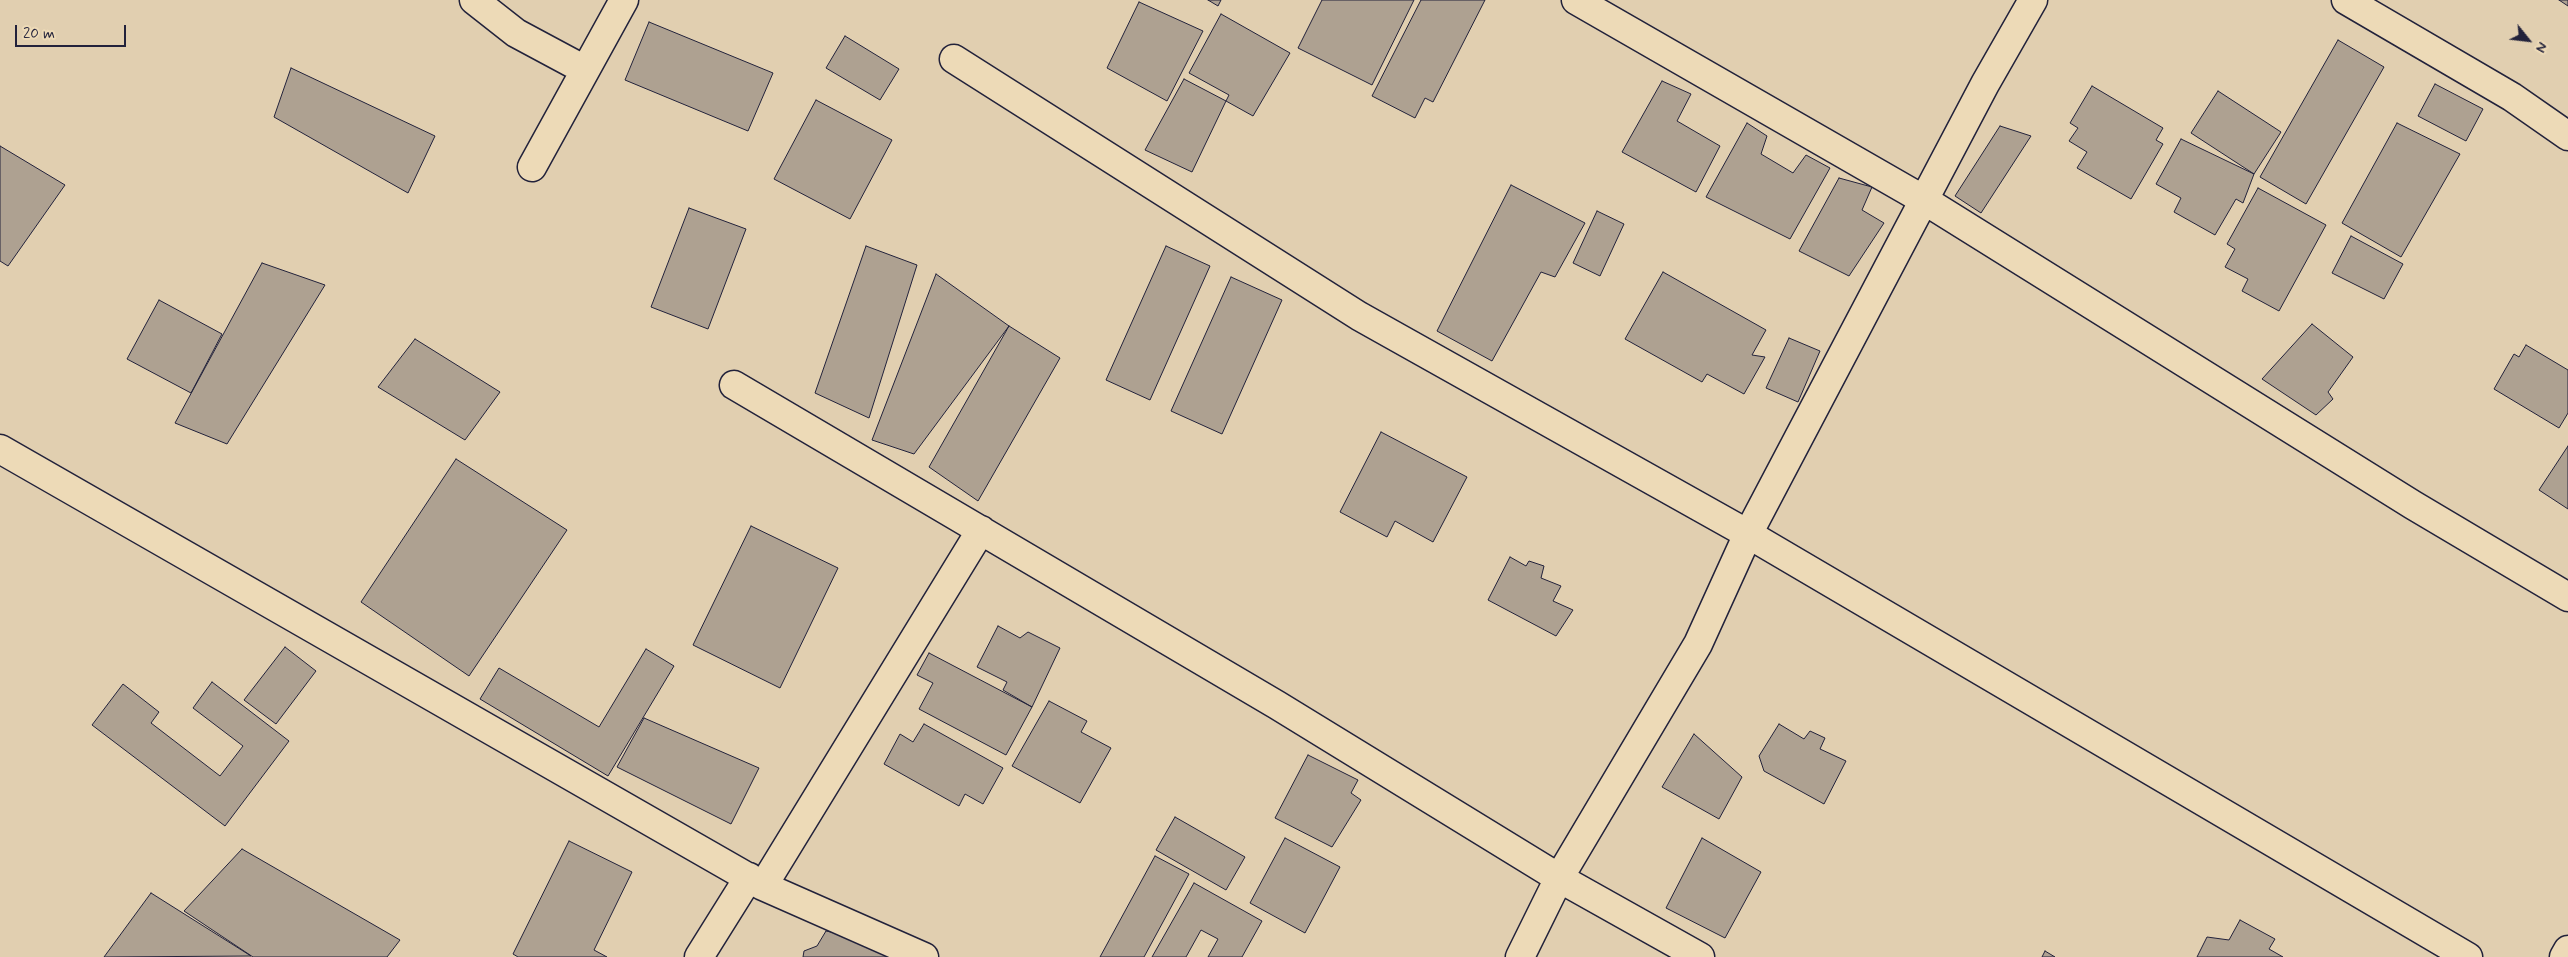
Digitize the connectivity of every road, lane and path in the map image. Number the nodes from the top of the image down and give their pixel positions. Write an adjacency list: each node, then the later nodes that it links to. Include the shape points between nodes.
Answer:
1 (474, 0): 7 (street, via 516,33)
2 (624, 0): 7 (street)
3 (1576, 0): 10 (street)
4 (2033, 0): 10 (street)
5 (2346, 0): 8 (street, via 2512,98)
6 (954, 59): 14 (street, via 1359,316)
7 (585, 70): 9 (street)
8 (2568, 136)
9 (532, 167)
10 (1924, 200): 14 (street); 15 (street, via 2413,506)
11 (734, 385): 13 (street)
12 (0, 449): 17 (street)
13 (981, 530): 16 (street); 17 (street)
14 (1748, 534): 16 (street, via 1698,644); 23 (street)
15 (2568, 597)
16 (1559, 878): 21 (street); 22 (street)
17 (756, 882): 19 (street); 20 (street)
18 (2568, 950): 24 (street)
19 (699, 957)
20 (924, 957)
21 (1520, 957)
22 (1700, 957)
23 (2468, 957)
24 (2564, 957)

